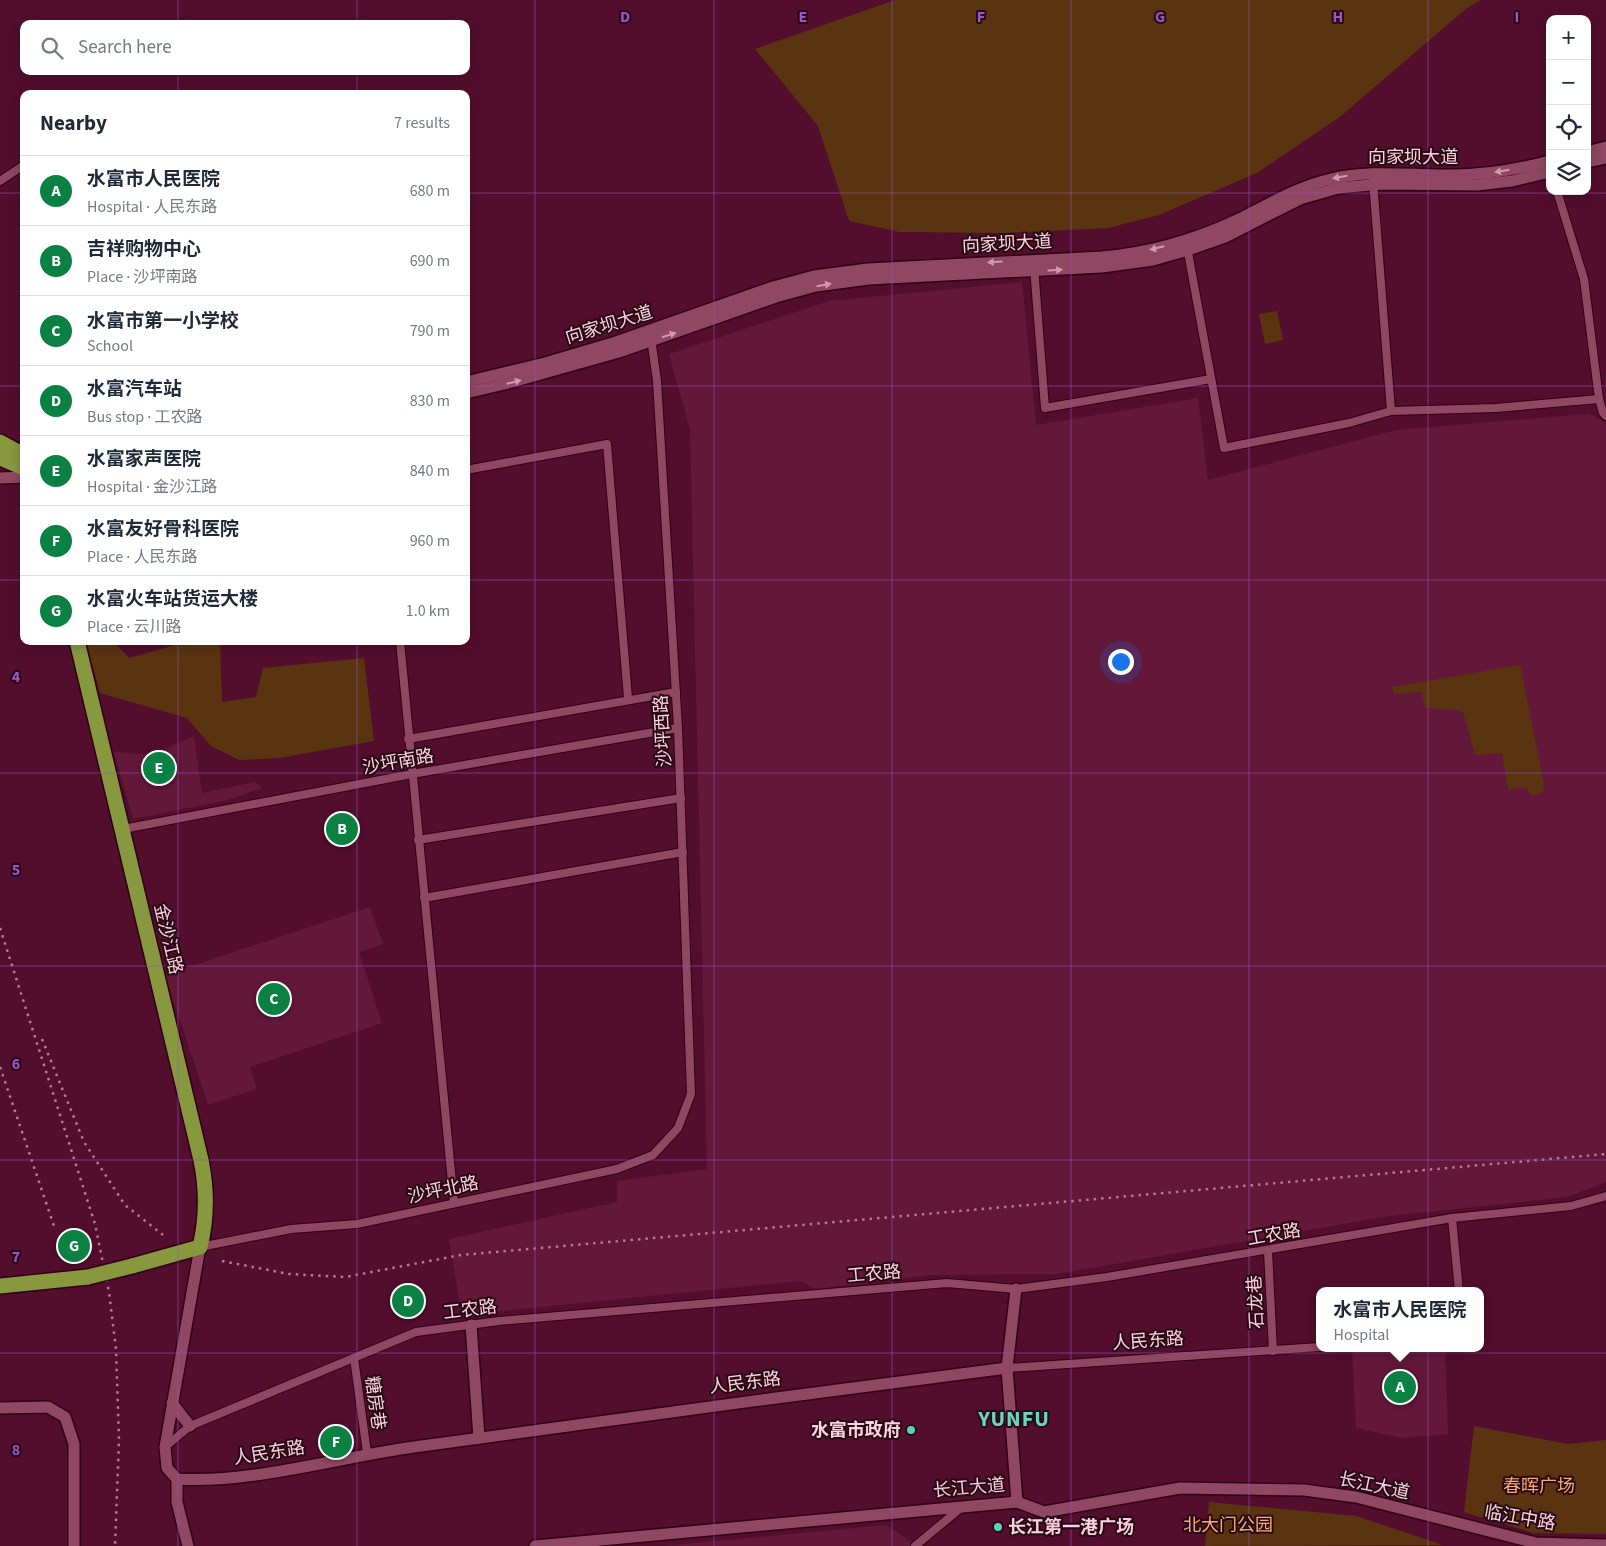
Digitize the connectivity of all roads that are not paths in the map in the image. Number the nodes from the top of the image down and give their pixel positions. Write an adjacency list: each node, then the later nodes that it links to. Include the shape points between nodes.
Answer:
1 (1606, 147): 2 (main road)
2 (1591, 151)
3 (1606, 158): 4 (main road)
4 (1591, 161)
5 (1546, 166): 7 (main road, 向家坝大道, via 1512,181 1477,185)
6 (20, 168): 8 (street)
7 (1372, 179): 10 (main road, 向家坝大道, via 1307,196 1224,237); 17 (street)
8 (0, 181)
9 (1558, 195): 16 (street, via 1584,279)
10 (1187, 245): 11 (main road, 向家坝大道, via 1118,266); 13 (street)
11 (1034, 265): 12 (main road, 向家坝大道, via 825,284); 13 (street, via 1045,408)
12 (650, 336): 14 (main road, 向家坝大道); 15 (main road, 向家坝大道, one-way to 12, via 548,373); 28 (street, 沙坪西路, via 657,381)
13 (1211, 379): 17 (street, via 1224,448 1349,423)
14 (470, 381)
15 (470, 392)
16 (1599, 398): 17 (street, via 1496,408); 18 (street)
17 (1391, 411)
18 (1606, 416)
19 (0, 442): 20 (highway)
20 (20, 453)
21 (0, 458): 22 (highway)
22 (20, 466)
23 (470, 469): 29 (street, via 607,444)
24 (20, 477): 25 (main road)
25 (0, 478)
26 (78, 645): 34 (highway, 金沙江路)
27 (400, 645): 31 (street)
28 (676, 692): 30 (street, 沙坪西路); 31 (street)
29 (628, 698)
30 (678, 728): 32 (street, 沙坪南路); 33 (street, 沙坪西路)
31 (408, 739): 32 (street)
32 (412, 774): 34 (street, 沙坪南路); 35 (street)
33 (681, 798): 35 (street); 36 (street, 沙坪西路)
34 (123, 829): 42 (highway, 金沙江路, via 204,1172 206,1206)
35 (418, 840): 37 (street)
36 (683, 852): 37 (street); 38 (street, 沙坪西路, via 691,1094)
37 (424, 898): 40 (street)
38 (678, 1128): 40 (street, 沙坪北路, via 653,1155 617,1169)
39 (1606, 1196): 41 (street, 工农路, via 1571,1206)
40 (454, 1203): 42 (street, 沙坪北路, via 357,1224 291,1229)
41 (1452, 1218): 43 (street, 工农路); 45 (street)
42 (200, 1247): 44 (highway, bridge, via 88,1277); 52 (main road)
43 (1268, 1251): 46 (street, 工农路); 49 (street, 石龙巷)
44 (0, 1286)
45 (1459, 1287)
46 (1016, 1289): 47 (street, 工农路, via 947,1282); 51 (main road)
47 (471, 1325): 50 (street, 工农路, via 416,1332); 55 (main road)
48 (1316, 1347): 49 (street, 人民东路)
49 (1274, 1351): 51 (street, 人民东路)
50 (354, 1358): 54 (street, 工农路); 57 (street, 糖房巷)
51 (1007, 1368): 55 (main road, 人民东路); 59 (main road)
52 (172, 1403): 54 (main road); 56 (main road)
53 (0, 1408): 63 (main road, via 48,1407 64,1417 74,1444)
54 (190, 1426): 56 (street, 工农路)
55 (479, 1438): 57 (main road, 人民东路)
56 (165, 1448): 58 (main road, via 167,1468)
57 (367, 1453): 58 (main road, 人民东路, via 268,1472 198,1480)
58 (177, 1479): 64 (main road, via 177,1502)
59 (1017, 1502): 60 (main road, 长江大道); 61 (main road, 长江大道, via 1044,1512 1180,1488 1304,1490 1356,1497)
60 (964, 1506): 65 (main road, 长江大道); 66 (street)
61 (1459, 1524): 62 (main road, 临江中路, via 1536,1543)
62 (1606, 1545)
63 (74, 1546)
64 (188, 1546)
65 (535, 1546)
66 (914, 1546)

